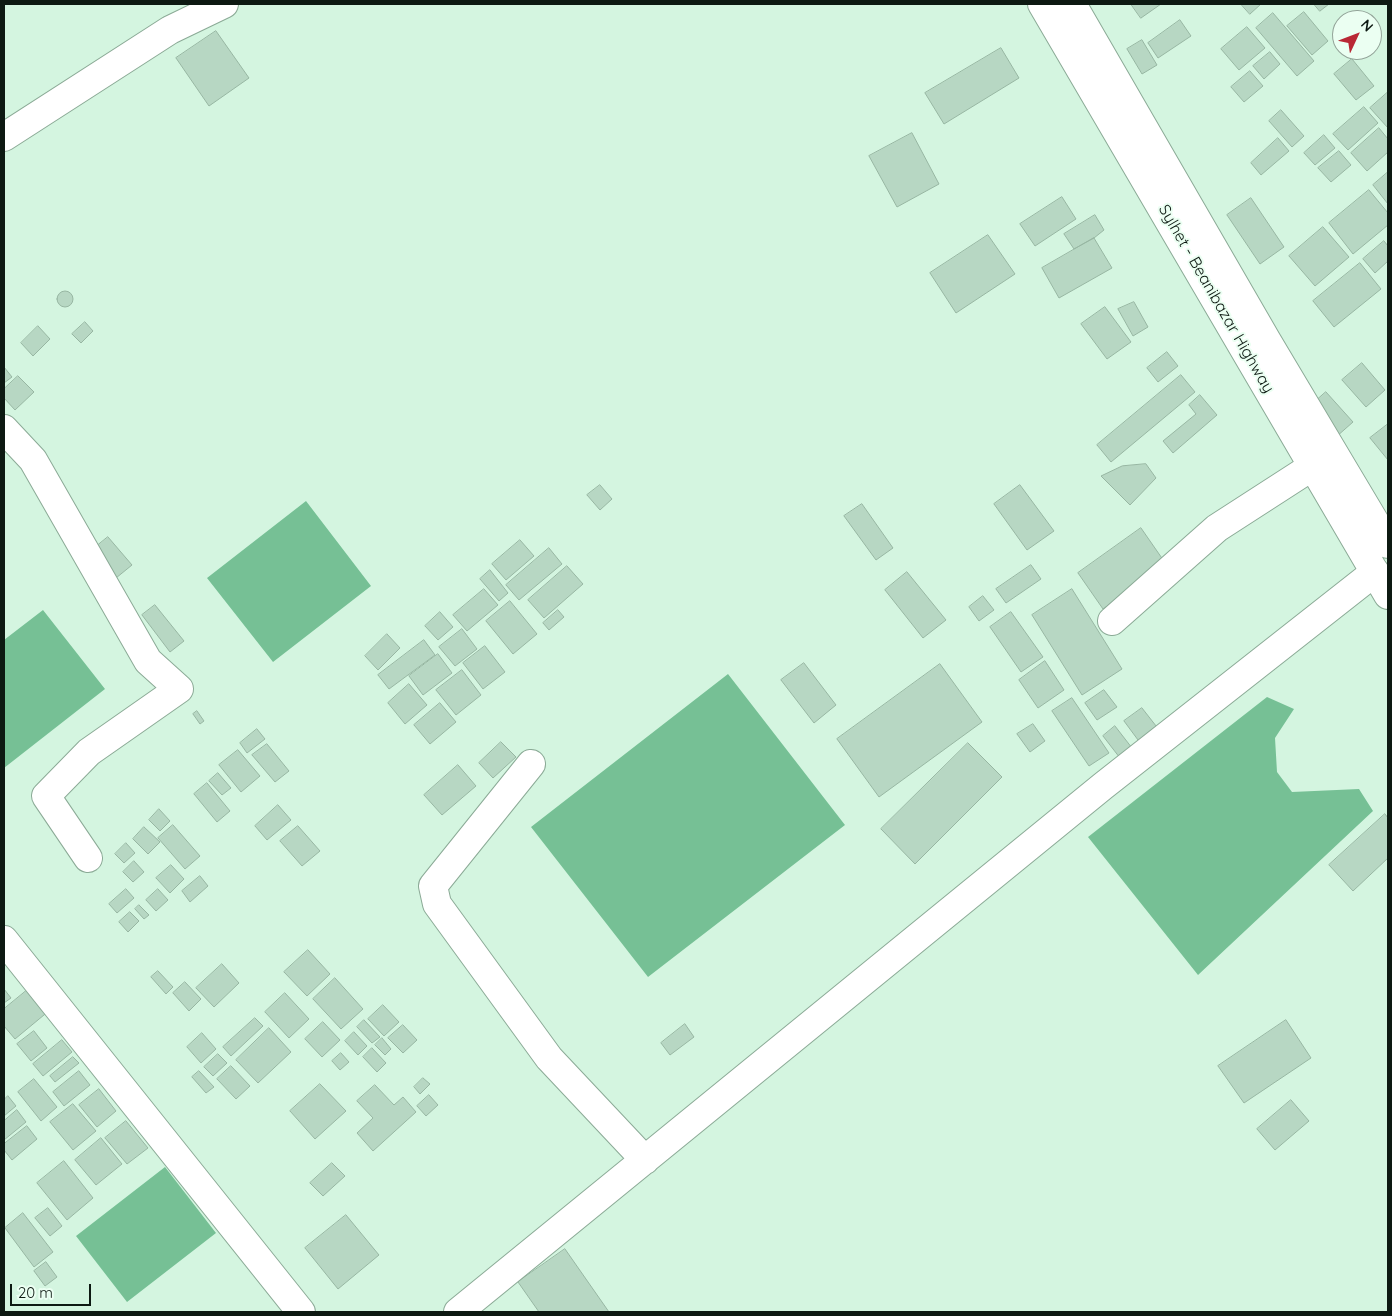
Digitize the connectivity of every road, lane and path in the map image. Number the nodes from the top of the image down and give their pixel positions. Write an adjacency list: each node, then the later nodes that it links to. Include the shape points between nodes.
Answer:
1 (224, 4): 4 (street, via 170,30)
2 (1042, 4): 6 (street, Sylhet - Beanibazar Highway)
3 (1072, 4): 7 (street, Sylhet - Beanibazar Highway)
4 (4, 137)
5 (4, 429): 11 (street, via 33,460 148,661 179,689 89,752 46,796)
6 (1313, 466): 8 (street, Sylhet - Beanibazar Highway); 9 (street, via 1217,528)
7 (1388, 544)
8 (1382, 584): 13 (street, via 1103,786)
9 (1112, 621)
10 (531, 764): 13 (street, via 433,886 438,904 549,1058)
11 (88, 858)
12 (4, 940): 14 (street)
13 (645, 1160): 15 (street)
14 (301, 1312)
15 (458, 1312)

